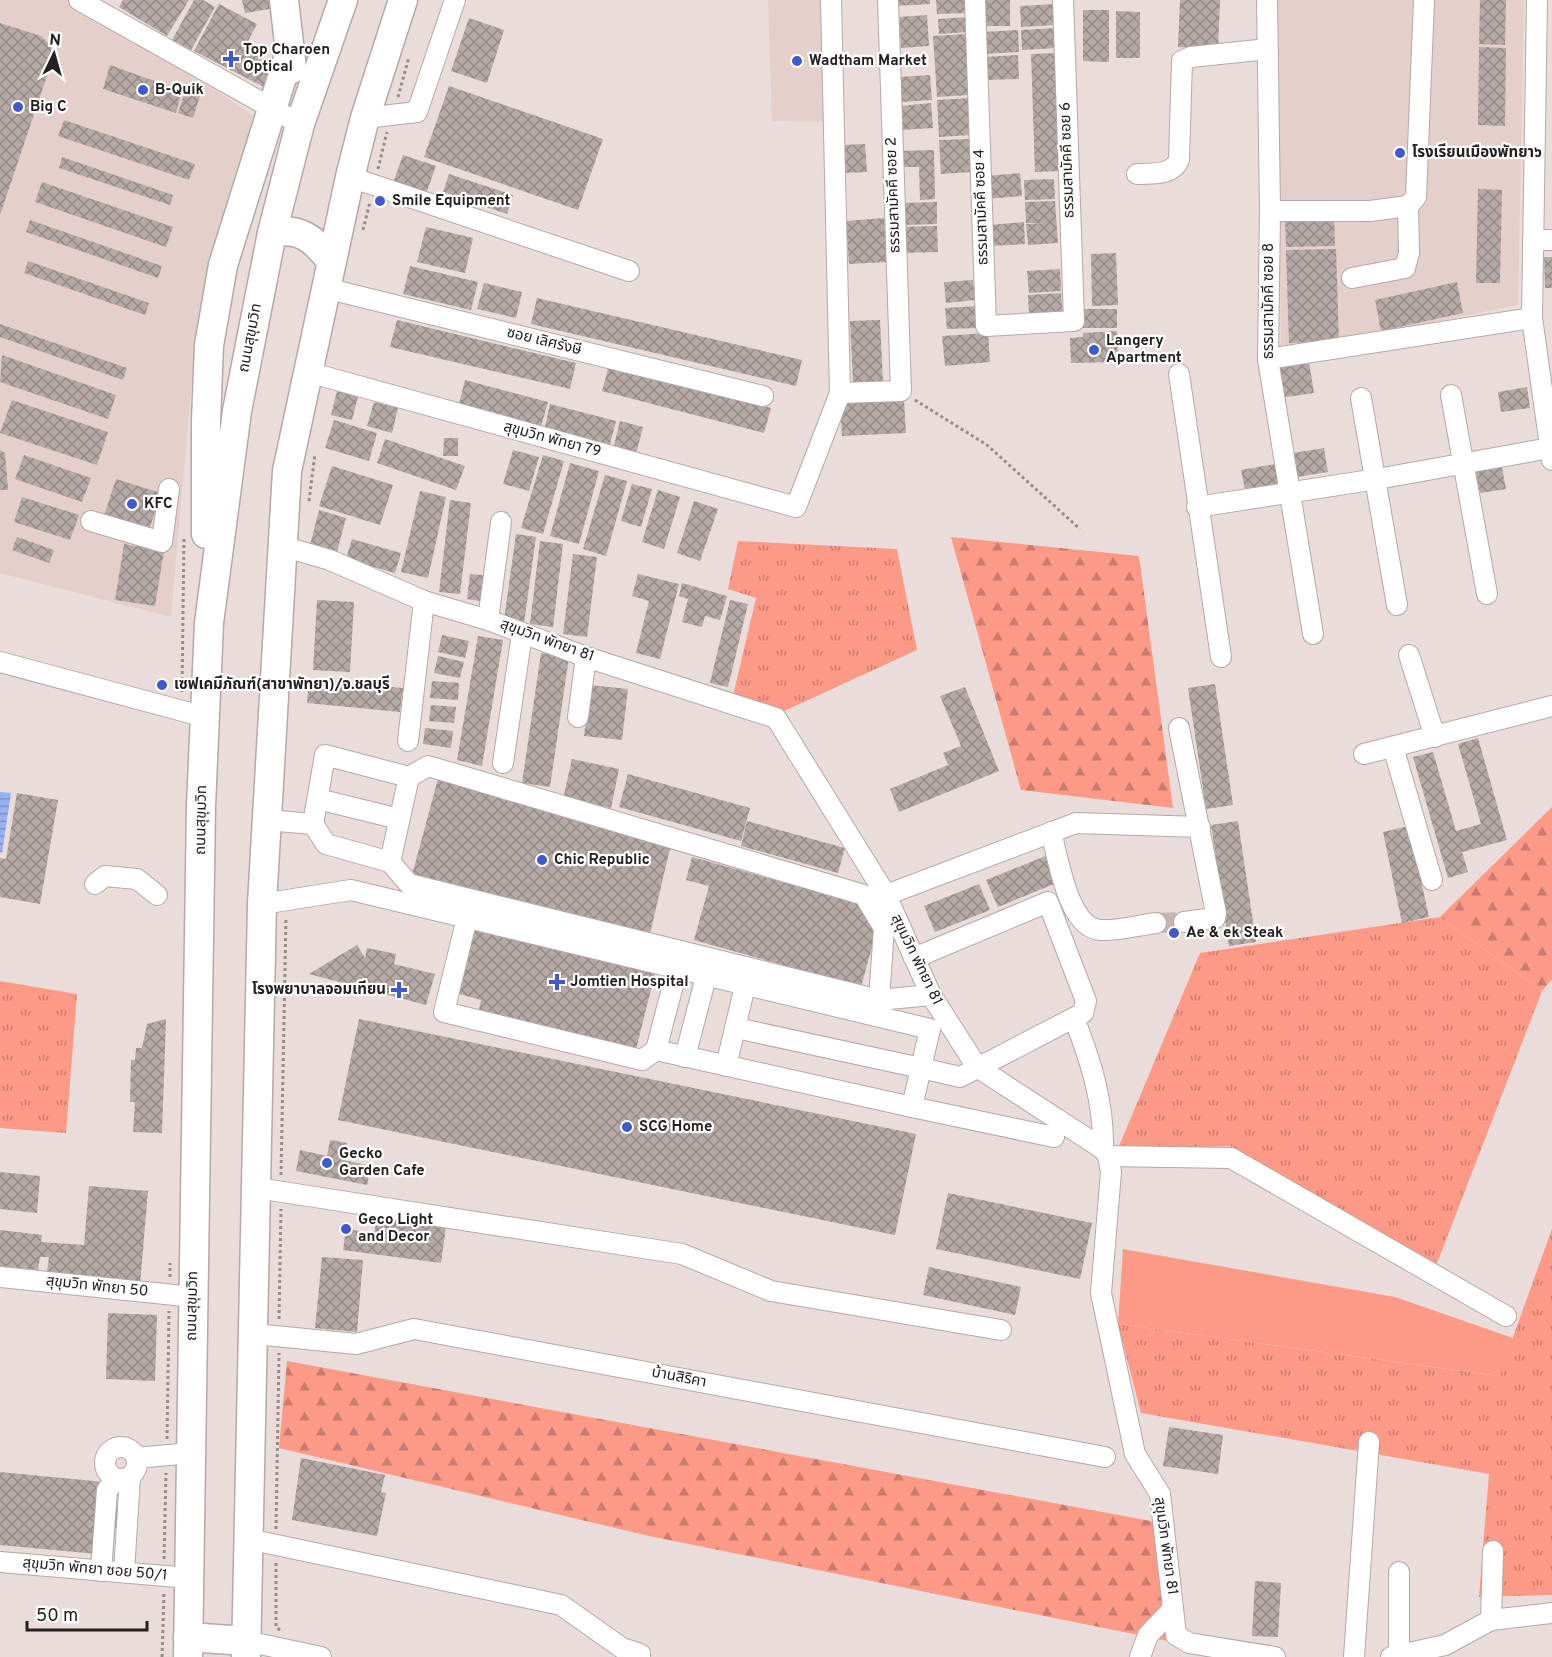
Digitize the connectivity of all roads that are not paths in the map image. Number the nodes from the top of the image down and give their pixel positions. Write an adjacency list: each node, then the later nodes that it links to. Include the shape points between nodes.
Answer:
1 (79, 0): 16 (street)
2 (284, 0): 15 (highway)
3 (343, 0): 18 (highway, ถนนสุขุมวิท)
4 (403, 0): 17 (highway)
5 (455, 0): 17 (street, via 417,112)
6 (831, 0): 35 (street)
7 (888, 0): 35 (street, ธรรมสามัคคี ซอย 2, via 901,391)
8 (975, 0): 31 (street, ธรรมสามัคคี ซอย 4, via 986,326)
9 (1063, 0): 31 (street, ธรรมสามัคคี ซอย 6)
10 (1267, 0): 14 (street, ธรรมสามัคคี ซอย 8)
11 (1424, 0): 22 (street, via 1416,197)
12 (1537, 0): 13 (street)
13 (1544, 43): 19 (street)
14 (1268, 49): 20 (street, via 1191,57 1182,62 1179,160 1168,172); 23 (street, ธรรมสามัคคี ซอย 8)
15 (290, 52): 16 (highway); 18 (highway)
16 (271, 108): 18 (street); 52 (highway, via 223,265 209,345 205,501)
17 (365, 118): 21 (highway)
18 (300, 124): 24 (highway, ถนนสุขุมวิท)
19 (1543, 147): 25 (street)
20 (1137, 174)
21 (350, 177): 26 (highway); 27 (street)
22 (1408, 206): 23 (street, via 1370,211); 28 (street, via 1409,253 1405,268)
23 (1270, 211): 32 (street, ธรรมสามัคคี ซอย 8)
24 (272, 233): 26 (highway, via 283,231 309,237); 52 (highway, ถนนสุขุมวิท, via 237,411)
25 (1543, 240): 30 (street)
26 (330, 260): 29 (highway)
27 (629, 271)
28 (1352, 278)
29 (325, 288): 33 (highway); 37 (street, ซอย เลิศรังษี)
30 (1532, 318): 32 (street); 39 (street)
31 (1074, 321)
32 (1268, 359): 43 (street, ธรรมสามัคคี ซอย 8)
33 (308, 372): 35 (street, สุขุมวิท พัทยา 79, via 796,507); 47 (highway, via 288,471)
34 (1179, 374): 44 (street)
35 (840, 393)
36 (1451, 395): 40 (street)
37 (763, 396)
38 (1361, 398): 41 (street)
39 (1551, 454): 40 (street)
40 (1463, 463): 41 (street); 48 (street)
41 (1377, 479): 43 (street); 50 (street)
42 (169, 489): 45 (street, via 162,542)
43 (1291, 493): 44 (street); 54 (street, ธรรมสามัคคี ซอย 8)
44 (1197, 507): 57 (street)
45 (91, 521)
46 (501, 522): 51 (street)
47 (282, 546): 49 (street, สุขุมวิท พัทยา 81, via 330,560); 71 (highway)
48 (1487, 594)
49 (424, 601): 51 (street, สุขุมวิท พัทยา 81); 64 (street)
50 (1397, 605)
51 (489, 620): 53 (street, สุขุมวิท พัทยา 81)
52 (209, 623): 60 (highway, ถนนสุขุมวิท)
53 (522, 634): 56 (street, สุขุมวิท พัทยา 81); 67 (street)
54 (1312, 634)
55 (1409, 655): 63 (street)
56 (586, 657): 61 (street); 79 (street, สุขุมวิท พัทยา 81, via 776,718)
57 (1221, 657)
58 (0, 662): 60 (street)
59 (1552, 706): 63 (street)
60 (205, 717): 102 (highway, ถนนสุขุมวิท)
61 (578, 717)
62 (1179, 728): 73 (street)
63 (1434, 737): 65 (street)
64 (408, 741)
65 (1393, 747): 66 (street); 76 (street)
66 (1364, 754)
67 (503, 764)
68 (409, 777): 69 (street, via 325,754); 70 (street); 89 (street, via 428,766 864,896 884,928)
69 (318, 799): 70 (street); 72 (street)
70 (399, 819): 75 (street)
71 (266, 820): 72 (street); 80 (highway)
72 (313, 824): 75 (street, via 326,844)
73 (1200, 827): 74 (street, via 1076,823); 82 (street, via 1216,913 1210,920)
74 (1051, 832): 79 (street); 83 (street, via 1068,895 1084,923 1100,930)
75 (390, 862): 89 (street, via 409,884)
76 (1432, 880)
77 (95, 884): 78 (street, via 105,876 137,879)
78 (158, 895)
79 (886, 895): 84 (street, สุขุมวิท พัทยา 81)
80 (262, 904): 81 (street, via 351,890); 100 (highway)
81 (467, 918): 85 (street); 92 (street, via 444,1012 642,1060)
82 (1184, 922)
83 (1156, 923)
84 (914, 958): 88 (street, สุขุมวิท พัทยา 81); 90 (street, via 1048,902 1086,1001 1083,1013)
85 (677, 970): 86 (street); 92 (street)
86 (706, 977): 87 (street); 93 (street)
87 (745, 986): 91 (street); 96 (street, via 930,1029)
88 (931, 995): 89 (street); 95 (street, สุขุมวิท พัทยา 81)
89 (879, 1000)
90 (1074, 1018): 95 (street); 99 (street, via 1094,1068)
91 (736, 1028): 94 (street); 96 (street)
92 (656, 1050): 93 (street)
93 (685, 1057): 94 (street)
94 (726, 1066): 97 (street)
95 (977, 1067): 96 (street, via 960,1077); 99 (street, สุขุมวิท พัทยา 81)
96 (921, 1068): 97 (street)
97 (912, 1107): 98 (street)
98 (1054, 1137)
99 (1106, 1153): 103 (street, via 1231,1158); 118 (street, สุขุมวิท พัทยา 81, via 1111,1172 1101,1293 1135,1454 1160,1494)
100 (257, 1188): 104 (street, via 682,1254 771,1291); 105 (highway)
101 (0, 1277): 102 (street, สุขุมวิท พัทยา 50)
102 (194, 1297): 107 (highway, ถนนสุขุมวิท)
103 (1506, 1316)
104 (1001, 1330)
105 (254, 1334): 108 (street, บ้านสิริคา, via 356,1344 414,1329); 111 (highway)
106 (1369, 1442): 128 (street)
107 (191, 1453): 109 (street); 117 (highway, ถนนสุขุมวิท)
108 (1105, 1457)
109 (136, 1458): 110 (street, via 137,1466); 110 (street, via 132,1451 122,1447 107,1454 106,1469)
110 (123, 1478): 114 (street, via 107,1490); 115 (street)
111 (248, 1539): 122 (highway); 123 (street, via 561,1605 622,1648)
112 (1493, 1551): 120 (street)
113 (0, 1562): 114 (street, สุขุมวิท พัทยา ซอย 50/1)
114 (101, 1571): 115 (street, สุขุมวิท พัทยา ซอย 50/1)
115 (124, 1572): 117 (street, สุขุมวิท พัทยา ซอย 50/1)
116 (1399, 1572): 124 (street)
117 (189, 1578): 121 (highway, ถนนสุขุมวิท)
118 (1173, 1609): 126 (street, via 1148,1635); 127 (street, สุขุมวิท พัทยา 81, via 1176,1635 1189,1643)
119 (1552, 1613): 120 (street)
120 (1491, 1620): 124 (street, via 1445,1645)
121 (188, 1647): 122 (highway)
122 (246, 1649): 125 (street)
123 (644, 1656)
124 (1395, 1656)
125 (321, 1657)
126 (1140, 1657)
127 (1275, 1657)
128 (1354, 1657)

